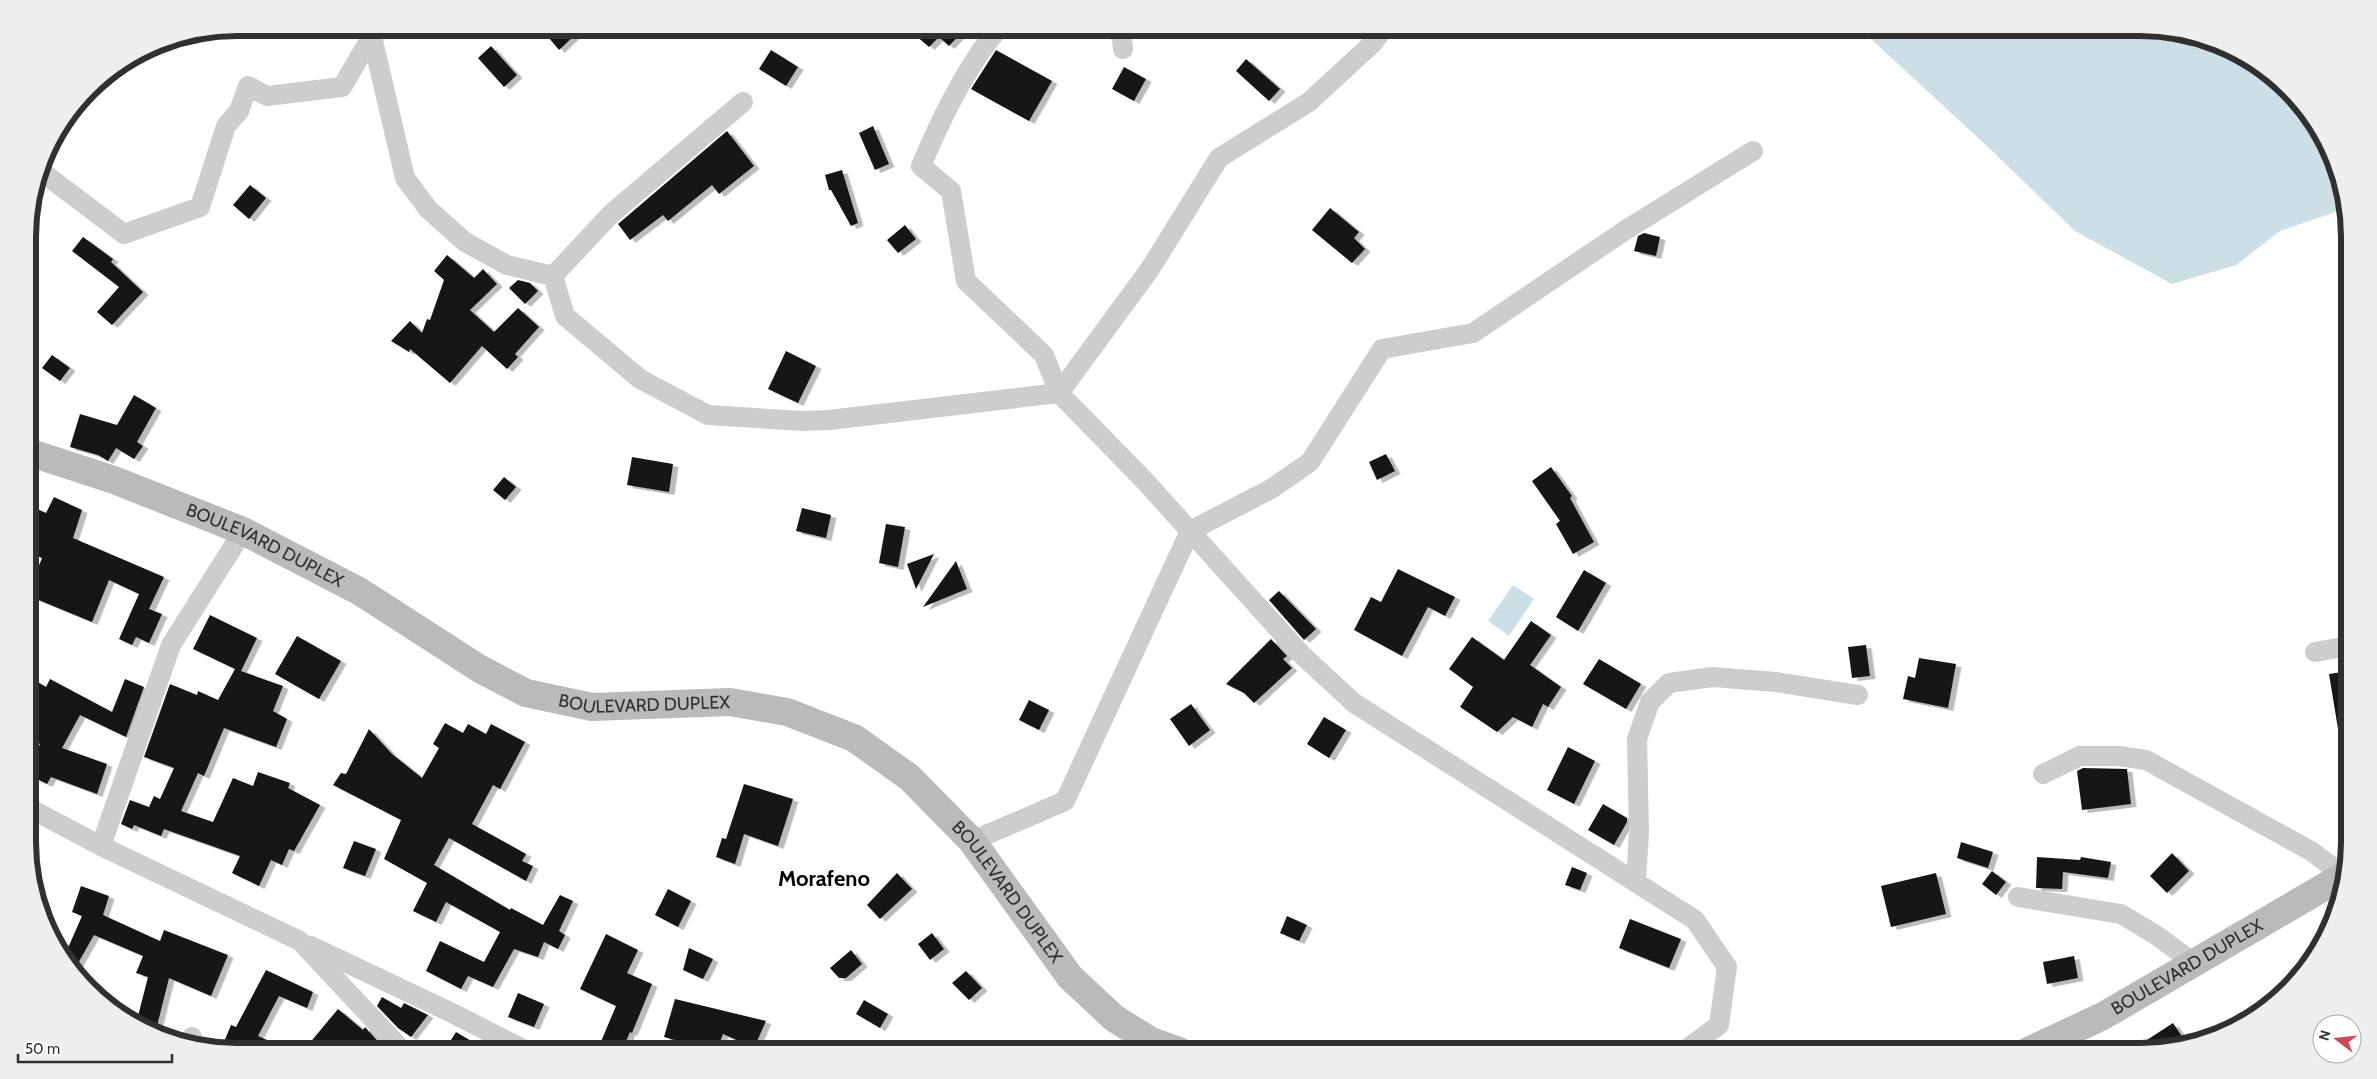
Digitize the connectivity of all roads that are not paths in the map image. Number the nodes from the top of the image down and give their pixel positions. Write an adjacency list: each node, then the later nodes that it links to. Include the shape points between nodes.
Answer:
1 (370, 36): 9 (street, via 342,87 267,96 248,86 239,111 226,126 200,207 124,234)
2 (374, 36): 10 (street, via 405,178 428,209 465,242 507,265)
3 (992, 36): 11 (street, via 981,48 939,123 921,166 951,191 966,281 1044,355)
4 (1121, 36): 6 (street)
5 (1378, 36): 11 (street, via 1309,102 1218,158 1150,269)
6 (1123, 50)
7 (743, 102): 10 (street, via 611,214)
8 (1753, 151): 14 (street, via 1624,230 1473,333 1382,349 1310,462 1271,489)
9 (46, 175)
10 (553, 276): 11 (street, via 565,316 640,379 708,415 829,420)
11 (1059, 393): 14 (street)
12 (36, 455): 13 (street, BOULEVARD DUPLEX, via 114,480)
13 (243, 531): 20 (street, BOULEVARD DUPLEX, via 359,591 480,669 526,693 592,707 730,702 787,712 854,738 909,777); 21 (street, via 171,645)
14 (1190, 531): 20 (street, via 1065,801); 24 (street, via 1301,654 1354,703)
15 (2341, 647): 16 (street)
16 (2315, 652)
17 (1858, 696): 24 (street, via 1776,682 1712,677 1669,683 1650,702 1636,740 1640,833)
18 (2043, 774): 22 (street, via 2080,756 2146,760 2311,851)
19 (36, 812): 21 (street)
20 (972, 841): 30 (street, BOULEVARD DUPLEX, via 1070,977 1114,1018)
21 (101, 846): 26 (street)
22 (2338, 872)
23 (2337, 879): 27 (street, BOULEVARD DUPLEX)
24 (1636, 881): 31 (street, via 1695,920 1727,967 1719,1025)
25 (2018, 896): 27 (street, via 2121,914)
26 (300, 941): 28 (street); 29 (street)
27 (2194, 963): 32 (street, BOULEVARD DUPLEX, via 2104,1016)
28 (395, 1043)
29 (511, 1043)
30 (1157, 1043)
31 (1695, 1043)
32 (2045, 1043)

